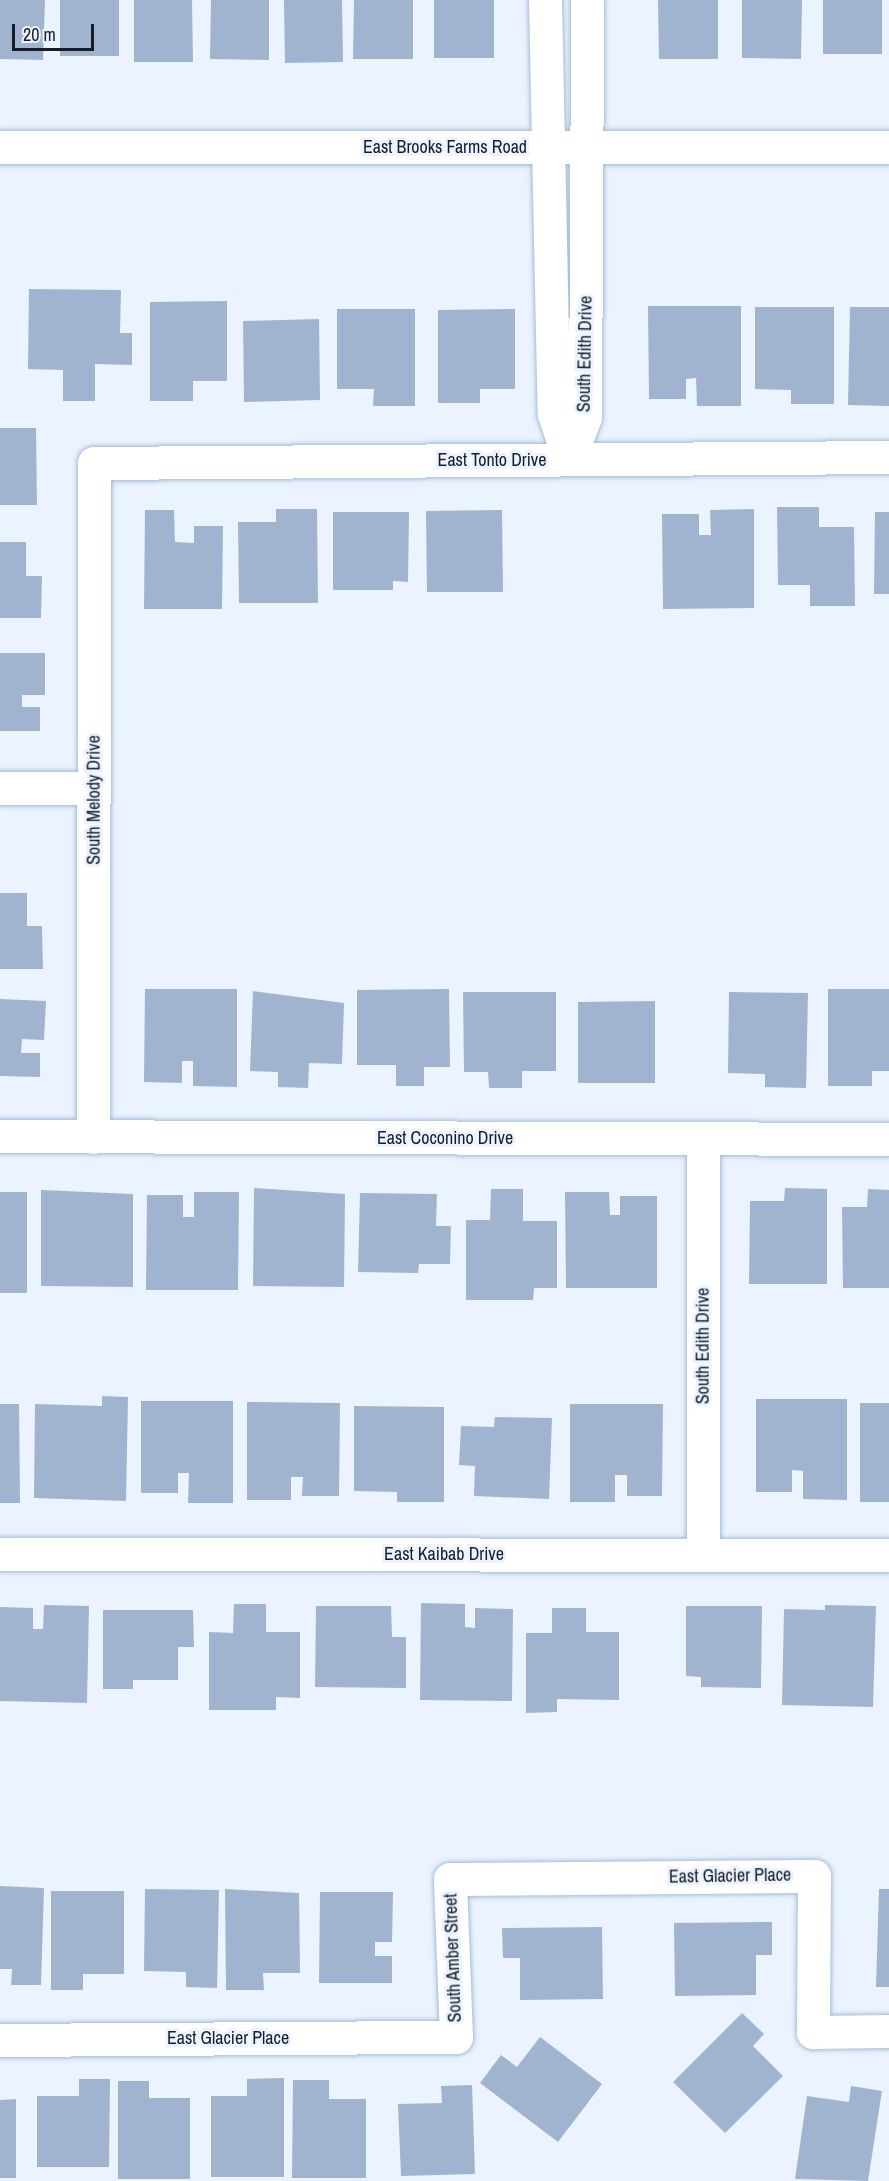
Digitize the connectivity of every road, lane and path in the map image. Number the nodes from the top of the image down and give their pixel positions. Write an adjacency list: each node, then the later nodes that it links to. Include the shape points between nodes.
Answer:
1 (545, 6): 2 (street); 4 (street, South Edith Drive)
2 (588, 6): 6 (street, South Edith Drive)
3 (0, 147): 4 (street, East Brooks Farms Road)
4 (544, 147): 6 (street, East Brooks Farms Road); 7 (street, South Edith Drive, via 552,192)
5 (889, 147): 6 (street, East Brooks Farms Road)
6 (586, 148): 8 (street, South Edith Drive)
7 (552, 308): 8 (street); 10 (street, South Edith Drive, via 554,414)
8 (586, 308): 10 (street, South Edith Drive, via 585,417)
9 (889, 457): 10 (street, East Tonto Drive)
10 (569, 459): 11 (street, East Tonto Drive)
11 (94, 463): 13 (street, South Melody Drive)
12 (0, 788): 13 (street)
13 (94, 788): 15 (street, South Melody Drive)
14 (0, 1137): 15 (street, East Coconino Drive)
15 (93, 1137): 16 (street, East Coconino Drive)
16 (704, 1138): 17 (street, East Coconino Drive); 19 (street, South Edith Drive)
17 (889, 1139)
18 (0, 1554): 19 (street, East Kaibab Drive)
19 (704, 1555): 20 (street, East Kaibab Drive)
20 (889, 1555)
21 (450, 1879): 22 (street, East Glacier Place, via 814,1876 813,2032); 23 (street, South Amber Street)
22 (889, 2031)
23 (456, 2037): 24 (street, East Glacier Place)
24 (0, 2040)

